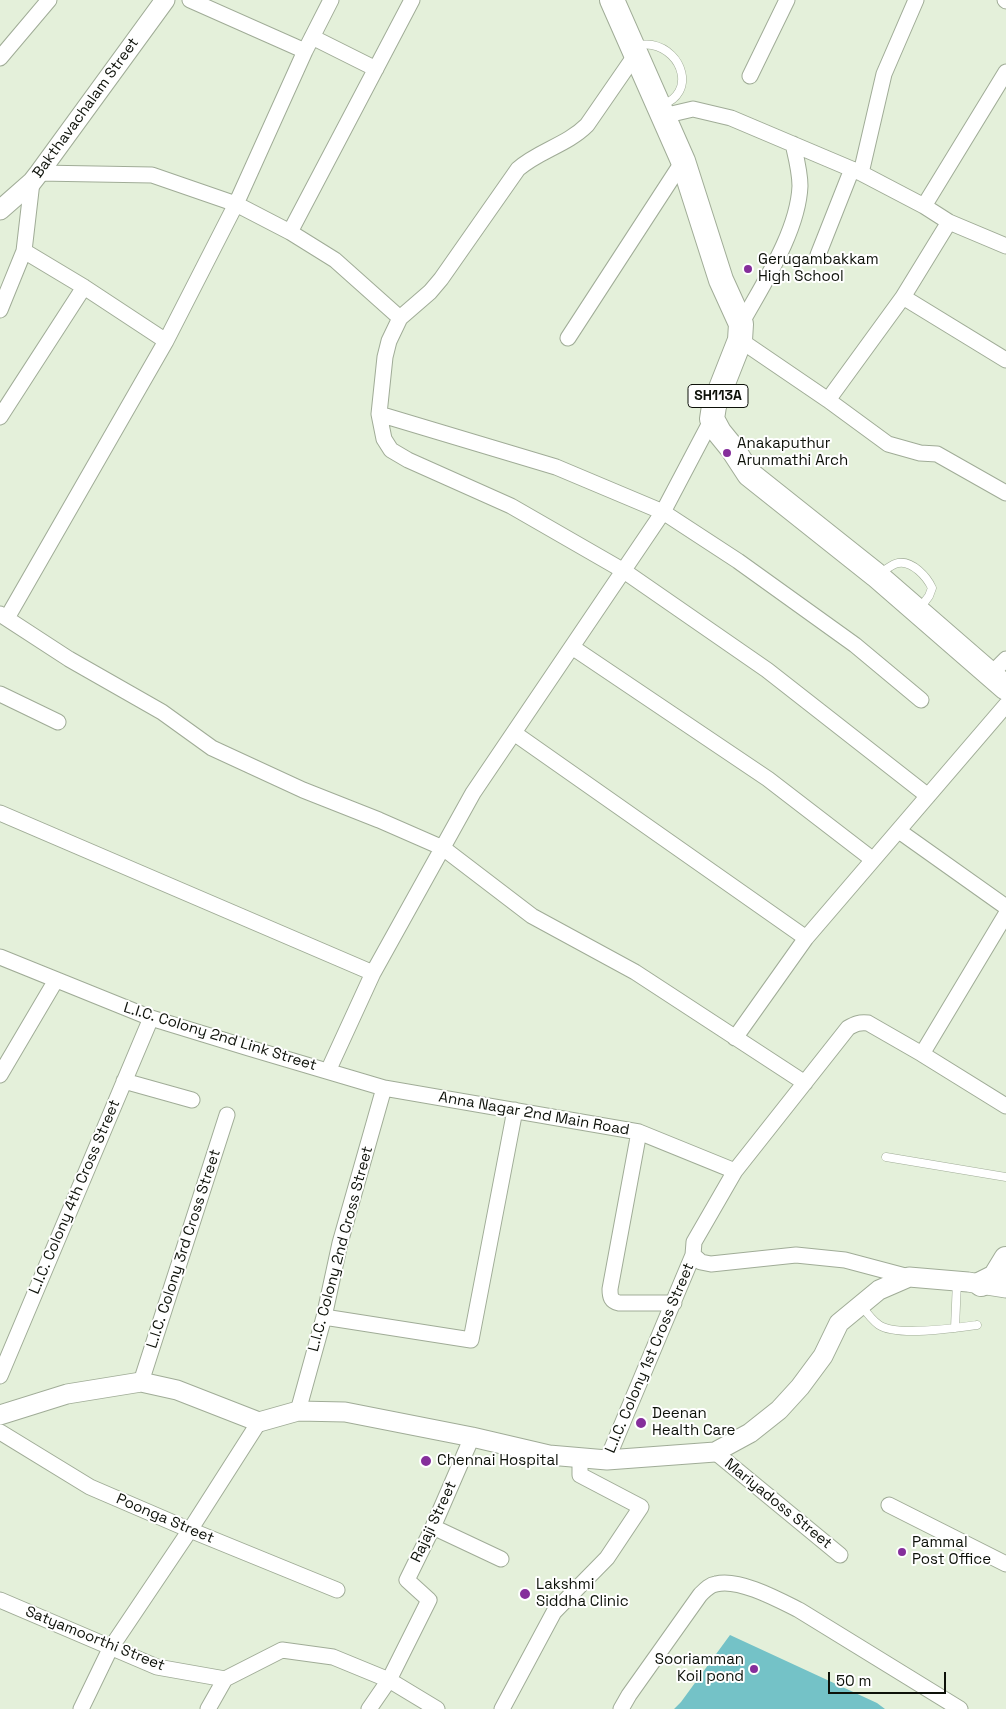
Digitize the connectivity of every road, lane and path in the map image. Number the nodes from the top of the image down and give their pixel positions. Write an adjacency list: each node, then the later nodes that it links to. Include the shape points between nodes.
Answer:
1 (49, 0): 11 (street)
2 (165, 0): 19 (street, Bakthavachalam Street)
3 (190, 0): 9 (street)
4 (331, 0): 9 (street)
5 (412, 0): 12 (street)
6 (612, 0): 10 (main road)
7 (787, 0): 14 (street)
8 (916, 0): 18 (street, via 884,74)
9 (308, 44): 12 (street); 20 (street)
10 (634, 50): 15 (main road); 15 (lane, via 651,44 662,48 680,68 682,76 678,96); 31 (street, via 587,126 518,169 441,279)
11 (0, 58)
12 (376, 70): 24 (street)
13 (1006, 72): 21 (street)
14 (750, 76)
15 (661, 111): 16 (street, via 694,109 730,118); 17 (main road)
16 (793, 144): 18 (street); 32 (street, via 800,185 795,216 780,255)
17 (682, 160): 32 (main road); 33 (street)
18 (857, 171): 21 (street); 27 (street)
19 (36, 177): 20 (street, via 152,175); 22 (street, Bakthavachalam Street); 26 (street)
20 (236, 204): 24 (street); 34 (street)
21 (924, 206): 23 (street)
22 (0, 210)
23 (949, 222): 25 (street); 29 (street)
24 (290, 232): 31 (street, via 335,260)
25 (1006, 246)
26 (24, 251): 28 (street); 30 (street)
27 (818, 255)
28 (84, 287): 34 (street); 38 (street)
29 (903, 297): 35 (street); 36 (street)
30 (0, 310)
31 (400, 318): 37 (street, via 385,357)
32 (740, 332): 36 (street); 39 (main road, SH113A)
33 (568, 338)
34 (166, 341): 45 (street)
35 (1006, 360)
36 (828, 400): 40 (street, via 888,444 937,454)
37 (379, 414): 41 (street, via 556,468); 42 (street, via 384,439 391,450 511,506)
38 (0, 417)
39 (712, 419): 41 (street); 43 (main road, SH113A, via 749,474)
40 (1006, 493)
41 (663, 512): 42 (street); 49 (street, via 855,645)
42 (624, 571): 46 (street); 53 (street, via 767,670)
43 (876, 575): 44 (main road, SH113A); 44 (lane, via 898,563 905,563 921,573 932,588)
44 (917, 611): 47 (main road, SH113A)
45 (3, 616): 56 (street, via 69,659 162,712 212,748 303,790)
46 (572, 647): 52 (street); 57 (street, via 768,779)
47 (1001, 674)
48 (0, 694): 51 (street)
49 (921, 700)
50 (1006, 705): 53 (street)
51 (58, 722)
52 (514, 733): 56 (street, via 473,793); 60 (street)
53 (928, 796): 55 (street)
54 (0, 813): 62 (street)
55 (899, 831): 57 (street); 58 (street)
56 (444, 848): 62 (street); 65 (street, via 532,916 634,972)
57 (872, 860): 60 (street)
58 (1006, 907)
59 (1006, 914): 66 (street)
60 (806, 938): 65 (street)
61 (0, 956): 63 (street, L.I.C. Colony 2nd Link Street)
62 (373, 973): 67 (street)
63 (56, 980): 64 (street, L.I.C. Colony 2nd Link Street); 68 (street)
64 (151, 1018): 67 (street, L.I.C. Colony 2nd Link Street); 69 (street, L.I.C. Colony 4th Cross Street)
65 (735, 1038): 70 (street)
66 (922, 1054): 70 (street, L.I.C. Colony 1st Cross Street, via 868,1023 860,1022 848,1028); 73 (street)
67 (328, 1070): 71 (street, Anna Nagar 2nd Main Road)
68 (0, 1075)
69 (124, 1081): 72 (street); 91 (street, L.I.C. Colony 4th Cross Street)
70 (805, 1083): 78 (street, L.I.C. Colony 1st Cross Street)
71 (384, 1088): 74 (street, Anna Nagar 2nd Main Road); 88 (street, L.I.C. Colony 2nd Cross Street, via 340,1242)
72 (192, 1100)
73 (1006, 1106)
74 (515, 1110): 76 (street, Anna Nagar 2nd Main Road); 88 (street, via 471,1340)
75 (227, 1115): 92 (street, L.I.C. Colony 3rd Cross Street)
76 (639, 1132): 78 (street, Anna Nagar 2nd Main Road); 86 (street, via 610,1297 619,1304)
77 (886, 1157): 79 (lane)
78 (735, 1171): 80 (street, L.I.C. Colony 1st Cross Street, via 694,1242)
79 (1006, 1178)
80 (693, 1255): 82 (street, via 701,1262 711,1264 796,1256 845,1260); 86 (street, L.I.C. Colony 1st Cross Street)
81 (1006, 1259): 84 (main road, via 995,1277)
82 (908, 1277): 83 (street); 87 (street, via 879,1290)
83 (958, 1281): 84 (street); 90 (lane)
84 (981, 1284): 85 (street)
85 (1006, 1288)
86 (674, 1303): 100 (street, L.I.C. Colony 1st Cross Street)
87 (861, 1305): 90 (lane, via 886,1329); 98 (street, via 839,1323 823,1356 779,1410 750,1433)
88 (324, 1316): 93 (street, L.I.C. Colony 2nd Cross Street)
89 (977, 1325): 90 (lane)
90 (955, 1328)
91 (0, 1376)
92 (141, 1382): 94 (street, via 68,1394); 95 (street, via 177,1390)
93 (298, 1411): 95 (street); 97 (street, via 345,1412)
94 (0, 1415)
95 (259, 1422): 103 (street)
96 (0, 1432): 103 (street, Poonga Street, via 90,1487)
97 (472, 1437): 99 (street, via 549,1455); 102 (street, Rajaji Street)
98 (715, 1452): 100 (street); 104 (street, Mariyadoss Street)
99 (580, 1458): 100 (street); 116 (street, via 580,1475 640,1507 607,1558 554,1612)
100 (607, 1460)
101 (889, 1505): 106 (street)
102 (433, 1527): 105 (street); 111 (street, Rajaji Street, via 407,1580 429,1600)
103 (190, 1530): 107 (street, Poonga Street); 109 (street)
104 (840, 1555)
105 (501, 1559)
106 (1006, 1564)
107 (337, 1590)
108 (1, 1603): 109 (street, Satyamoorthi Street)
109 (110, 1649): 110 (street, Satyamoorthi Street, via 157,1667); 112 (street)
110 (225, 1679): 111 (street, via 282,1650 333,1657); 113 (street)
111 (389, 1680): 114 (street); 115 (street)
112 (81, 1709)
113 (208, 1709)
114 (369, 1709)
115 (437, 1709)
116 (502, 1709)
117 (621, 1709): 118 (street, via 707,1588 723,1583 772,1596)
118 (960, 1709)

